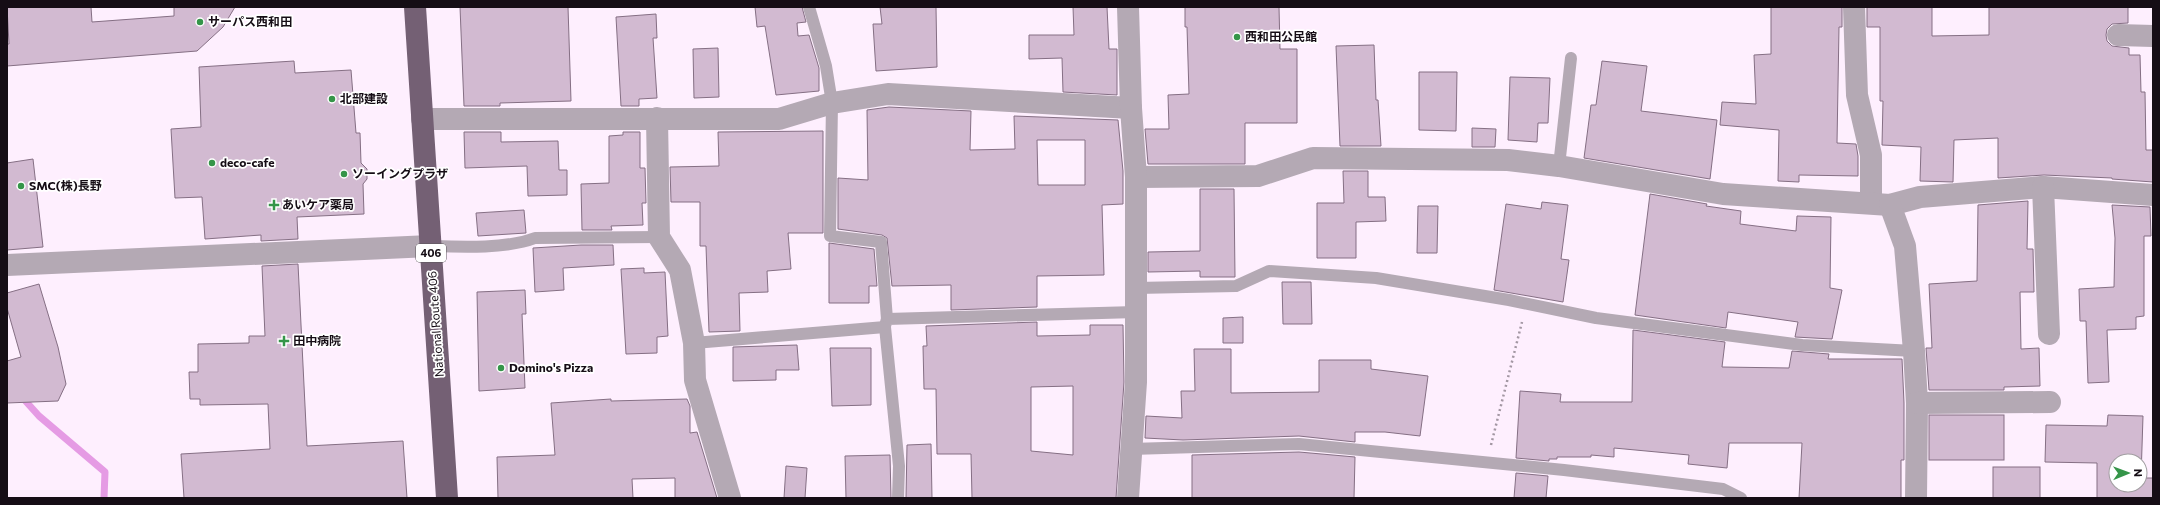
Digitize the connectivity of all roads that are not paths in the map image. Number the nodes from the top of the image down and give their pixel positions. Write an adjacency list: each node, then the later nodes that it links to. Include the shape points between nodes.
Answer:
1 (415, 7): 11 (highway, National Route 406 / 406)
2 (809, 7): 8 (lane, via 826,66)
3 (1128, 7): 9 (street)
4 (1854, 7): 16 (street, via 1858,95)
5 (2118, 35): 6 (street)
6 (2153, 36)
7 (1571, 58): 12 (lane)
8 (832, 102): 9 (street, via 888,94); 10 (street, via 778,119); 22 (lane, via 830,236 881,242)
9 (1131, 108): 13 (street)
10 (657, 118): 11 (street); 17 (street)
11 (422, 119): 18 (highway, National Route 406 / 406)
12 (1559, 166): 13 (street, via 1508,160 1312,158 1258,176); 16 (street, via 1723,194)
13 (1136, 177): 20 (street)
14 (2043, 187): 15 (street); 16 (street, via 1920,197); 23 (street)
15 (2153, 194)
16 (1881, 204): 25 (street, via 1905,246)
17 (659, 237): 18 (lane, via 535,238 524,242 463,247); 24 (street, via 680,270)
18 (430, 246): 19 (street); 29 (highway, National Route 406 / 406)
19 (7, 265)
20 (1136, 288): 21 (street); 25 (lane, via 1236,286 1269,271 1376,278 1596,318 1802,345)
21 (1136, 312): 22 (lane); 28 (street, via 1136,382)
22 (886, 323): 24 (lane); 31 (lane, via 899,466)
23 (2049, 334)
24 (694, 343): 30 (street, via 695,380)
25 (1914, 351): 27 (street)
26 (2050, 402): 27 (street)
27 (1917, 403): 34 (street)
28 (1131, 449): 32 (street); 33 (lane, via 1299,444 1723,489)
29 (447, 498)
30 (730, 498)
31 (898, 498)
32 (1128, 498)
33 (1741, 498)
34 (1916, 498)

